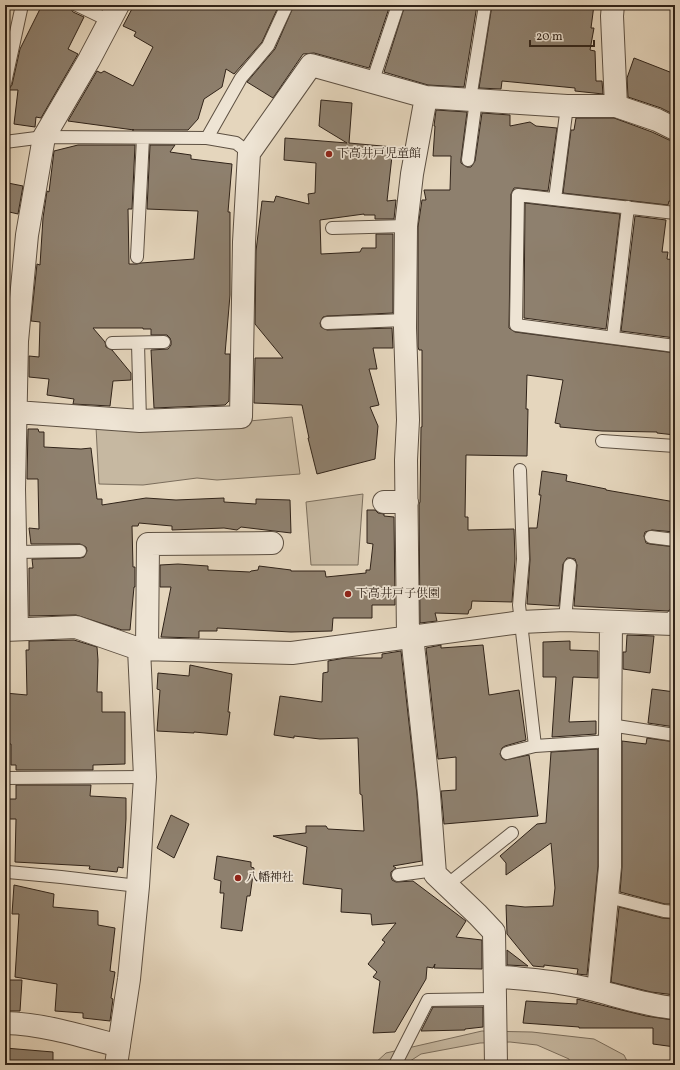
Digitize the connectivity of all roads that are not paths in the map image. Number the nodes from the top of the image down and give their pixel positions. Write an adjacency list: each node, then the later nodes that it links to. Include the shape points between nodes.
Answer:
1 (22, 5): 8 (lane)
2 (77, 5): 7 (lane)
3 (287, 5): 17 (lane, via 268,46 241,78)
4 (398, 5): 9 (lane)
5 (485, 5): 11 (lane)
6 (613, 5): 13 (street)
7 (114, 13): 15 (street)
8 (5, 83)
9 (372, 83): 10 (street); 19 (street, via 312,65)
10 (426, 97): 11 (street); 24 (street, via 412,174)
11 (473, 100): 12 (street); 20 (lane)
12 (567, 106): 13 (street); 21 (lane)
13 (616, 106): 14 (street)
14 (675, 129)
15 (44, 137): 16 (lane); 18 (lane); 34 (street, via 27,235 17,341)
16 (143, 138): 17 (lane); 26 (lane)
17 (207, 138): 19 (lane, via 236,143)
18 (5, 142)
19 (249, 152): 35 (street, via 244,242 241,417)
20 (468, 160)
21 (556, 199): 22 (lane); 29 (lane, via 518,195 516,325)
22 (628, 207): 23 (lane); 29 (lane)
23 (675, 213)
24 (406, 226): 25 (lane); 27 (street)
25 (332, 228)
26 (137, 257)
27 (405, 320): 28 (lane); 40 (street)
28 (327, 323)
29 (612, 337): 33 (lane)
30 (164, 342): 32 (lane)
31 (112, 343): 32 (lane)
32 (138, 343): 35 (lane)
33 (675, 346)
34 (16, 412): 35 (street); 45 (street)
35 (140, 421)
36 (602, 441): 37 (lane)
37 (675, 446)
38 (520, 470): 49 (lane, via 523,559 518,605)
39 (384, 502): 40 (street)
40 (407, 502): 52 (street)
41 (651, 537): 42 (lane)
42 (675, 540)
43 (272, 543): 53 (street, via 148,544)
44 (80, 551): 45 (lane)
45 (15, 552): 51 (street)
46 (570, 565): 47 (lane)
47 (565, 620): 49 (street); 50 (street)
48 (675, 621): 50 (street, via 674,624)
49 (521, 622): 52 (street); 56 (lane)
50 (611, 622): 54 (street)
51 (11, 629): 53 (street, via 76,627)
52 (408, 638): 53 (street, via 292,653); 63 (street, via 413,645)
53 (143, 649): 58 (street)
54 (610, 733): 55 (lane); 56 (lane); 65 (street)
55 (675, 735)
56 (535, 746): 57 (lane)
57 (507, 753)
58 (145, 777): 59 (lane); 64 (street)
59 (5, 778)
60 (512, 833): 63 (lane)
61 (8, 872): 64 (lane)
62 (398, 875): 63 (lane)
63 (441, 877): 67 (street, via 494,932)
64 (138, 886): 72 (street)
65 (608, 897): 66 (lane); 68 (street)
66 (675, 912)
67 (495, 976): 68 (street, via 571,985); 69 (street)
68 (598, 991): 70 (street)
69 (495, 999): 73 (lane, via 428,1000); 74 (street)
70 (675, 1008)
71 (5, 1023): 72 (street, via 25,1023 74,1034)
72 (118, 1055)
73 (395, 1065)
74 (496, 1065)

